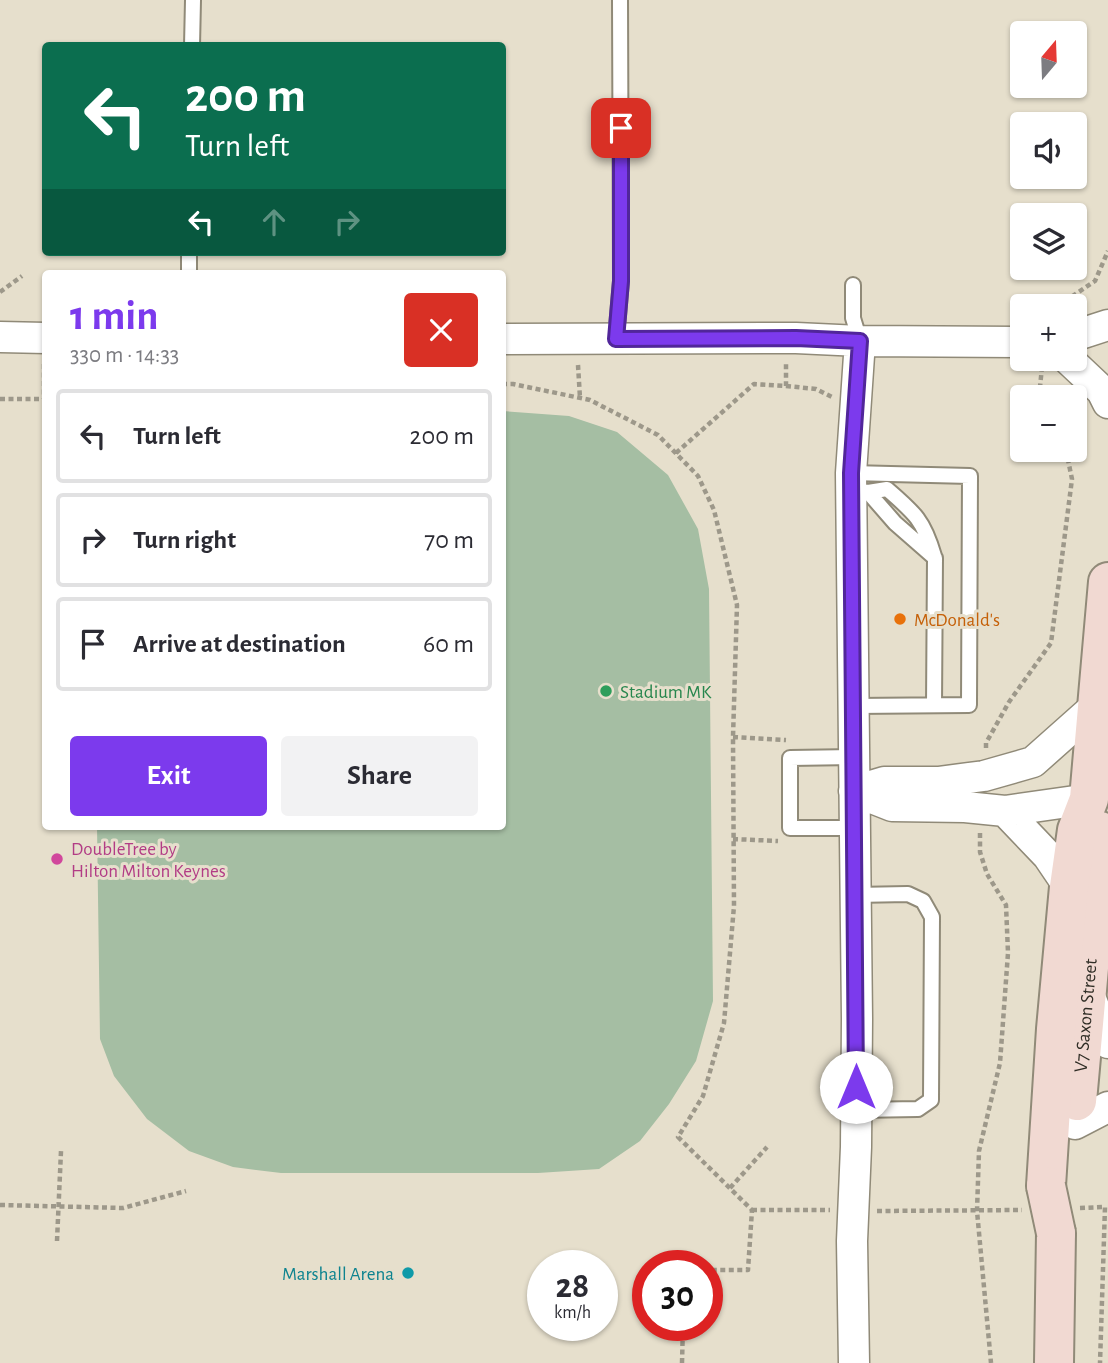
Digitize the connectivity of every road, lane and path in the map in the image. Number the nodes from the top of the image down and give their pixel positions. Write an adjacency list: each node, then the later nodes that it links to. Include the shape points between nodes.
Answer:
1 (193, 0): 3 (lane)
2 (620, 0): 14 (lane, via 621,281)
3 (192, 42)
4 (1108, 251): 8 (path, via 1095,281)
5 (22, 276): 7 (path)
6 (853, 285): 16 (lane, via 853,318)
7 (0, 292)
8 (1076, 294)
9 (1108, 325): 10 (street)
10 (1087, 332)
11 (0, 337): 12 (street)
12 (42, 338)
13 (506, 339): 14 (street)
14 (616, 339): 15 (street)
15 (786, 339): 16 (street); 23 (path, via 786,386 754,384)
16 (860, 341): 17 (street); 24 (street)
17 (1010, 342)
18 (1081, 371): 22 (street)
19 (506, 384): 23 (path, via 590,400 658,435)
20 (42, 398): 21 (path)
21 (0, 399)
22 (1108, 402)
23 (676, 453): 43 (path, via 698,476 714,510 737,605 734,906 724,1023 703,1096 678,1137)
24 (857, 485): 25 (lane); 25 (lane, via 887,489 915,513 927,531); 27 (lane, via 970,476 969,705); 28 (street)
25 (935, 558): 27 (lane)
26 (1108, 582): 29 (main road, V7 Saxon Street)
27 (934, 705): 28 (lane)
28 (854, 706): 30 (street)
29 (1096, 706): 31 (street, via 1033,762 984,776 884,782); 32 (main road, V7 Saxon Street)
30 (854, 757): 31 (street); 34 (lane, via 790,758 790,828)
31 (855, 791): 33 (street, via 892,806); 34 (street)
32 (1089, 799): 33 (street); 35 (main road, V7 Saxon Street, via 1077,830); 37 (main road, V7 Saxon Street, via 1101,835)
33 (1005, 811): 35 (street, via 1048,856)
34 (855, 828): 36 (street)
35 (1069, 887): 44 (main road, V7 Saxon Street, via 1056,1029)
36 (855, 895): 39 (street); 39 (lane, via 908,894 923,901 932,917 931,1100 918,1109)
37 (1087, 991): 38 (street); 40 (main road, V7 Saxon Street)
38 (1108, 1043)
39 (856, 1110): 53 (street)
40 (1091, 1115): 44 (main road, V7 Saxon Street)
41 (767, 1147): 43 (path)
42 (61, 1151): 47 (path)
43 (730, 1188): 50 (path, via 752,1210 748,1270)
44 (1057, 1189): 55 (main road, V7 Saxon Street, bridge)
45 (186, 1191): 47 (path, via 123,1208)
46 (0, 1205): 47 (path)
47 (58, 1208): 49 (path)
48 (977, 1211): 54 (path)
49 (57, 1241)
50 (723, 1270)
51 (683, 1341): 52 (path)
52 (682, 1363)
53 (854, 1363)
54 (991, 1363)
55 (1054, 1363)

